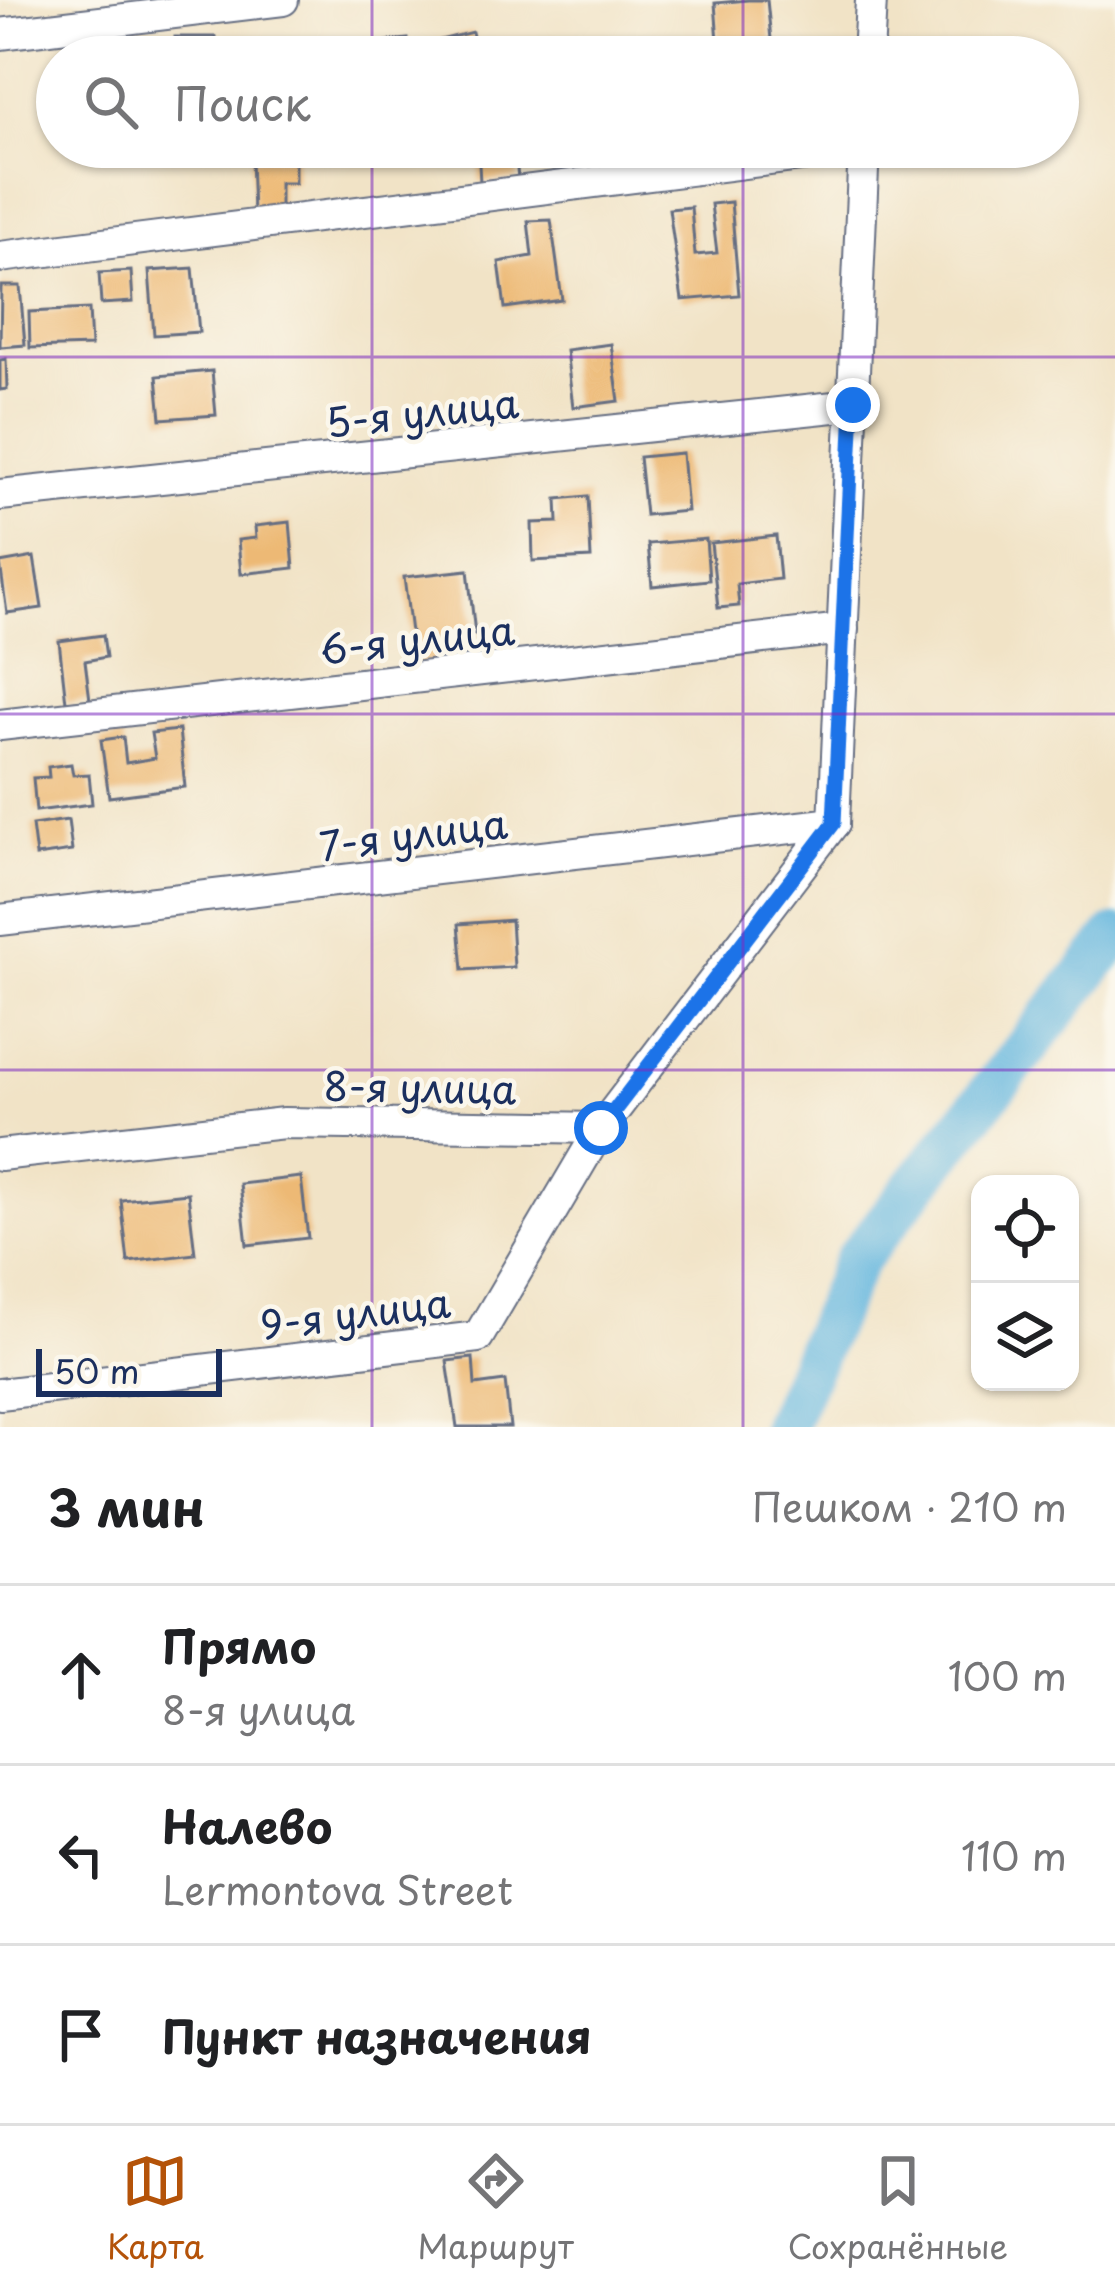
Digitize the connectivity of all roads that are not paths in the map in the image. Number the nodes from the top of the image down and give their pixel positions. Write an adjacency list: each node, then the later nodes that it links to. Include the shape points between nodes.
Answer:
1 (283, 0): 3 (street)
2 (871, 0): 4 (street)
3 (0, 34)
4 (869, 36)
5 (704, 168): 7 (street)
6 (863, 168): 8 (street)
7 (0, 256)
8 (853, 405): 9 (street, 5-я улица); 10 (street)
9 (0, 496)
10 (843, 629): 11 (street, 6-я улица); 12 (street)
11 (0, 724)
12 (834, 823): 13 (street, 7-я улица); 14 (street)
13 (0, 920)
14 (601, 1128): 15 (street, 8-я улица, via 284,1123); 16 (street, 9-я улица, via 478,1337)
15 (0, 1154)
16 (0, 1394)

